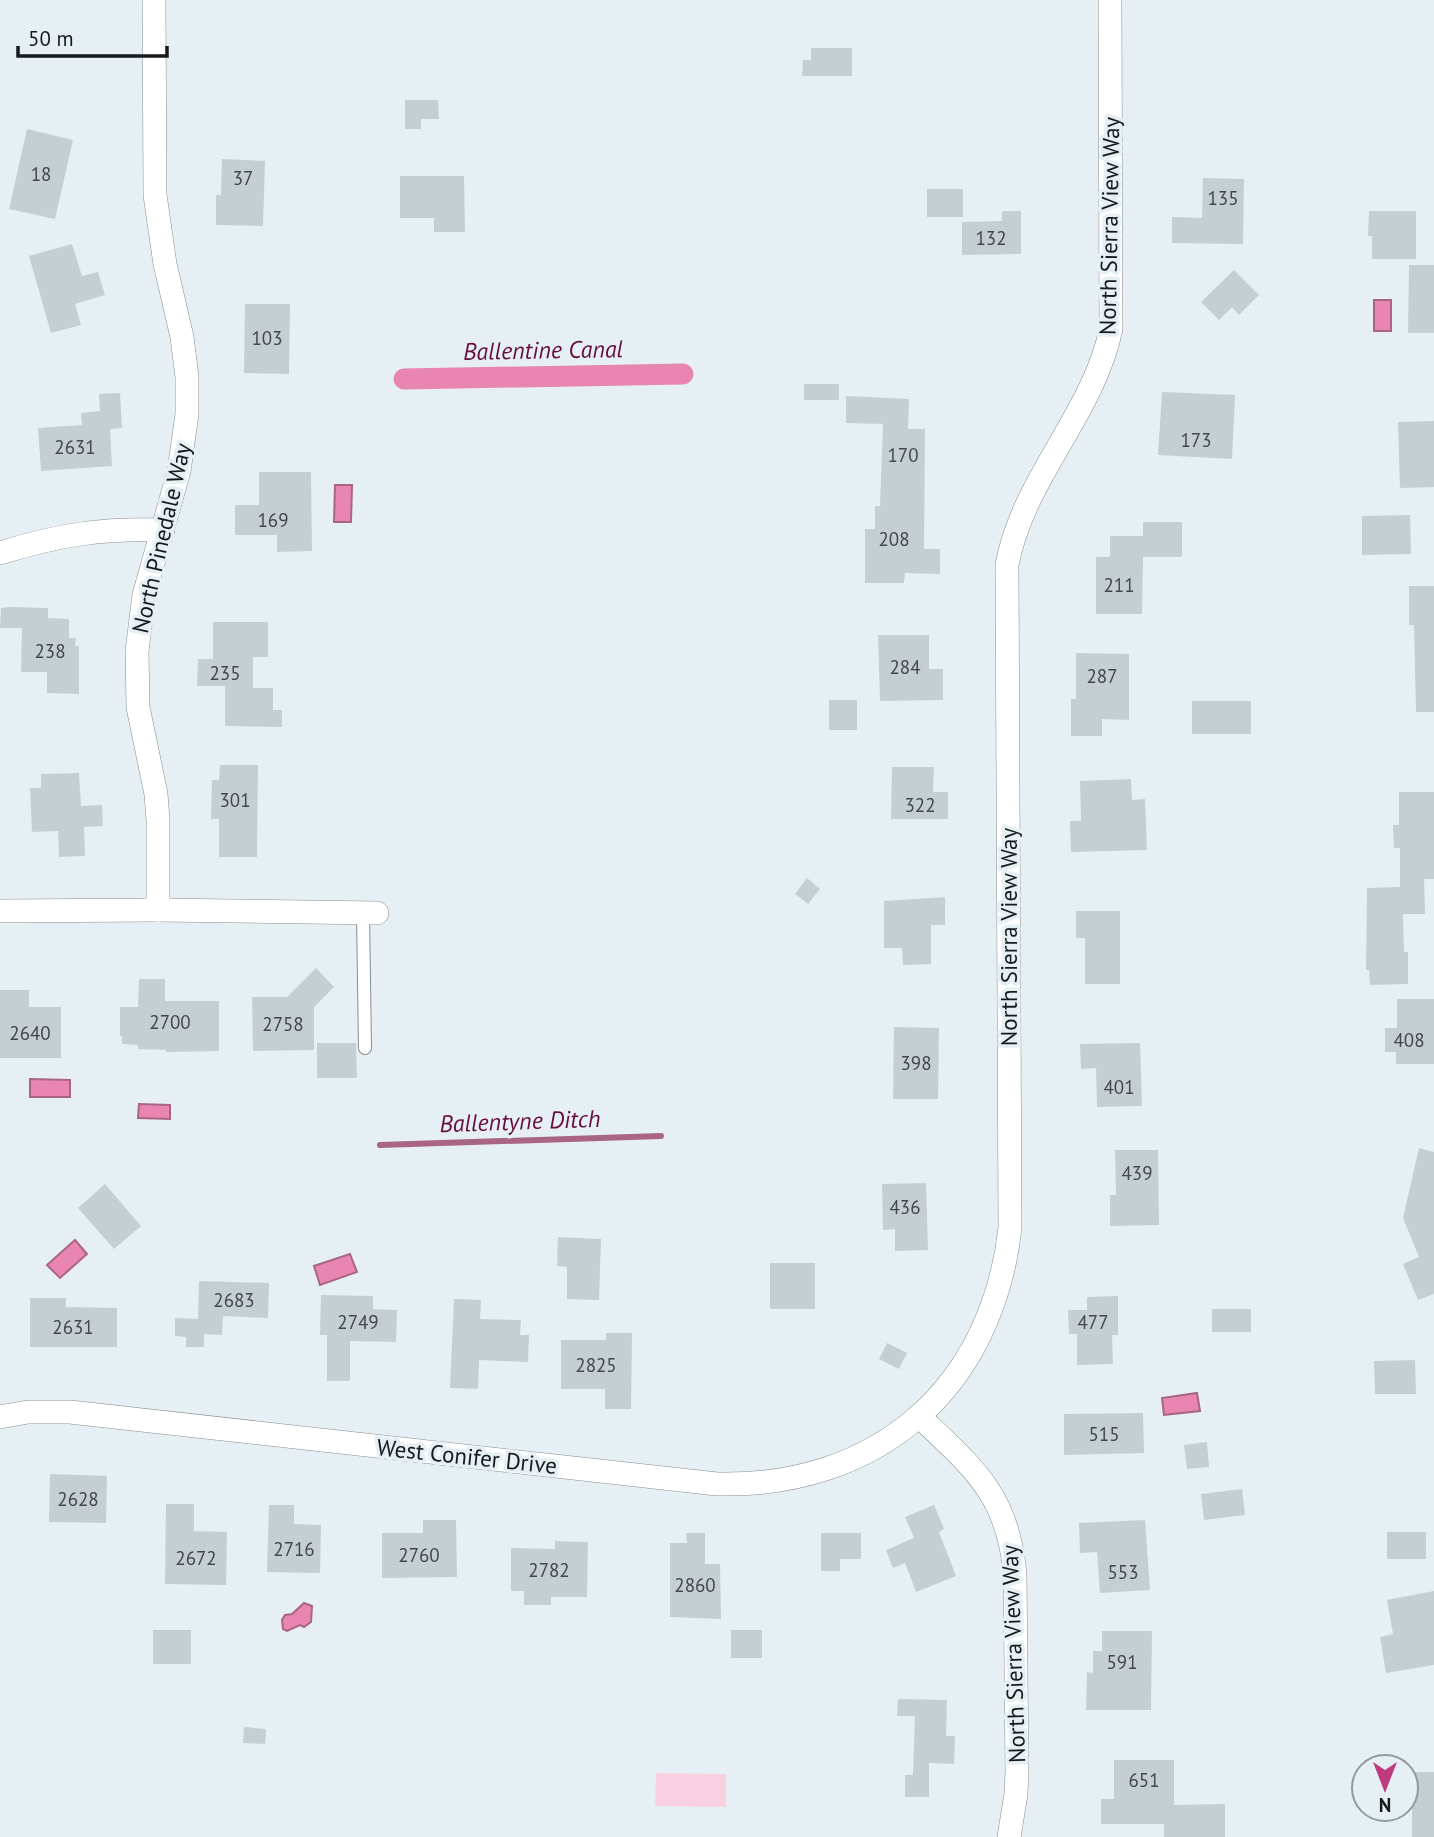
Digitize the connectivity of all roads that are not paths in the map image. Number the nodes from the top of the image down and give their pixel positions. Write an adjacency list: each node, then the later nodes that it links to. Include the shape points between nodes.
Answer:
1 (154, 0): 3 (street, North Pinedale Way, via 155,195 187,377 183,449)
2 (1110, 0): 9 (street, North Sierra View Way, via 1111,328 1099,373 1019,520 1007,565 1007,1252 997,1298 978,1342 951,1382)
3 (163, 530): 4 (street, via 93,531); 5 (street, North Pinedale Way, via 145,595 137,651 138,707 156,794)
4 (0, 553)
5 (158, 910): 6 (street); 7 (street)
6 (0, 911)
7 (370, 913): 8 (lane)
8 (365, 1048)
9 (919, 1416): 10 (street, West Conifer Drive, via 877,1447 834,1467 788,1480 741,1485 70,1412); 11 (street, North Sierra View Way, via 988,1487 1008,1528 1013,1551 1017,1771)
10 (0, 1417)
11 (1009, 1837)

